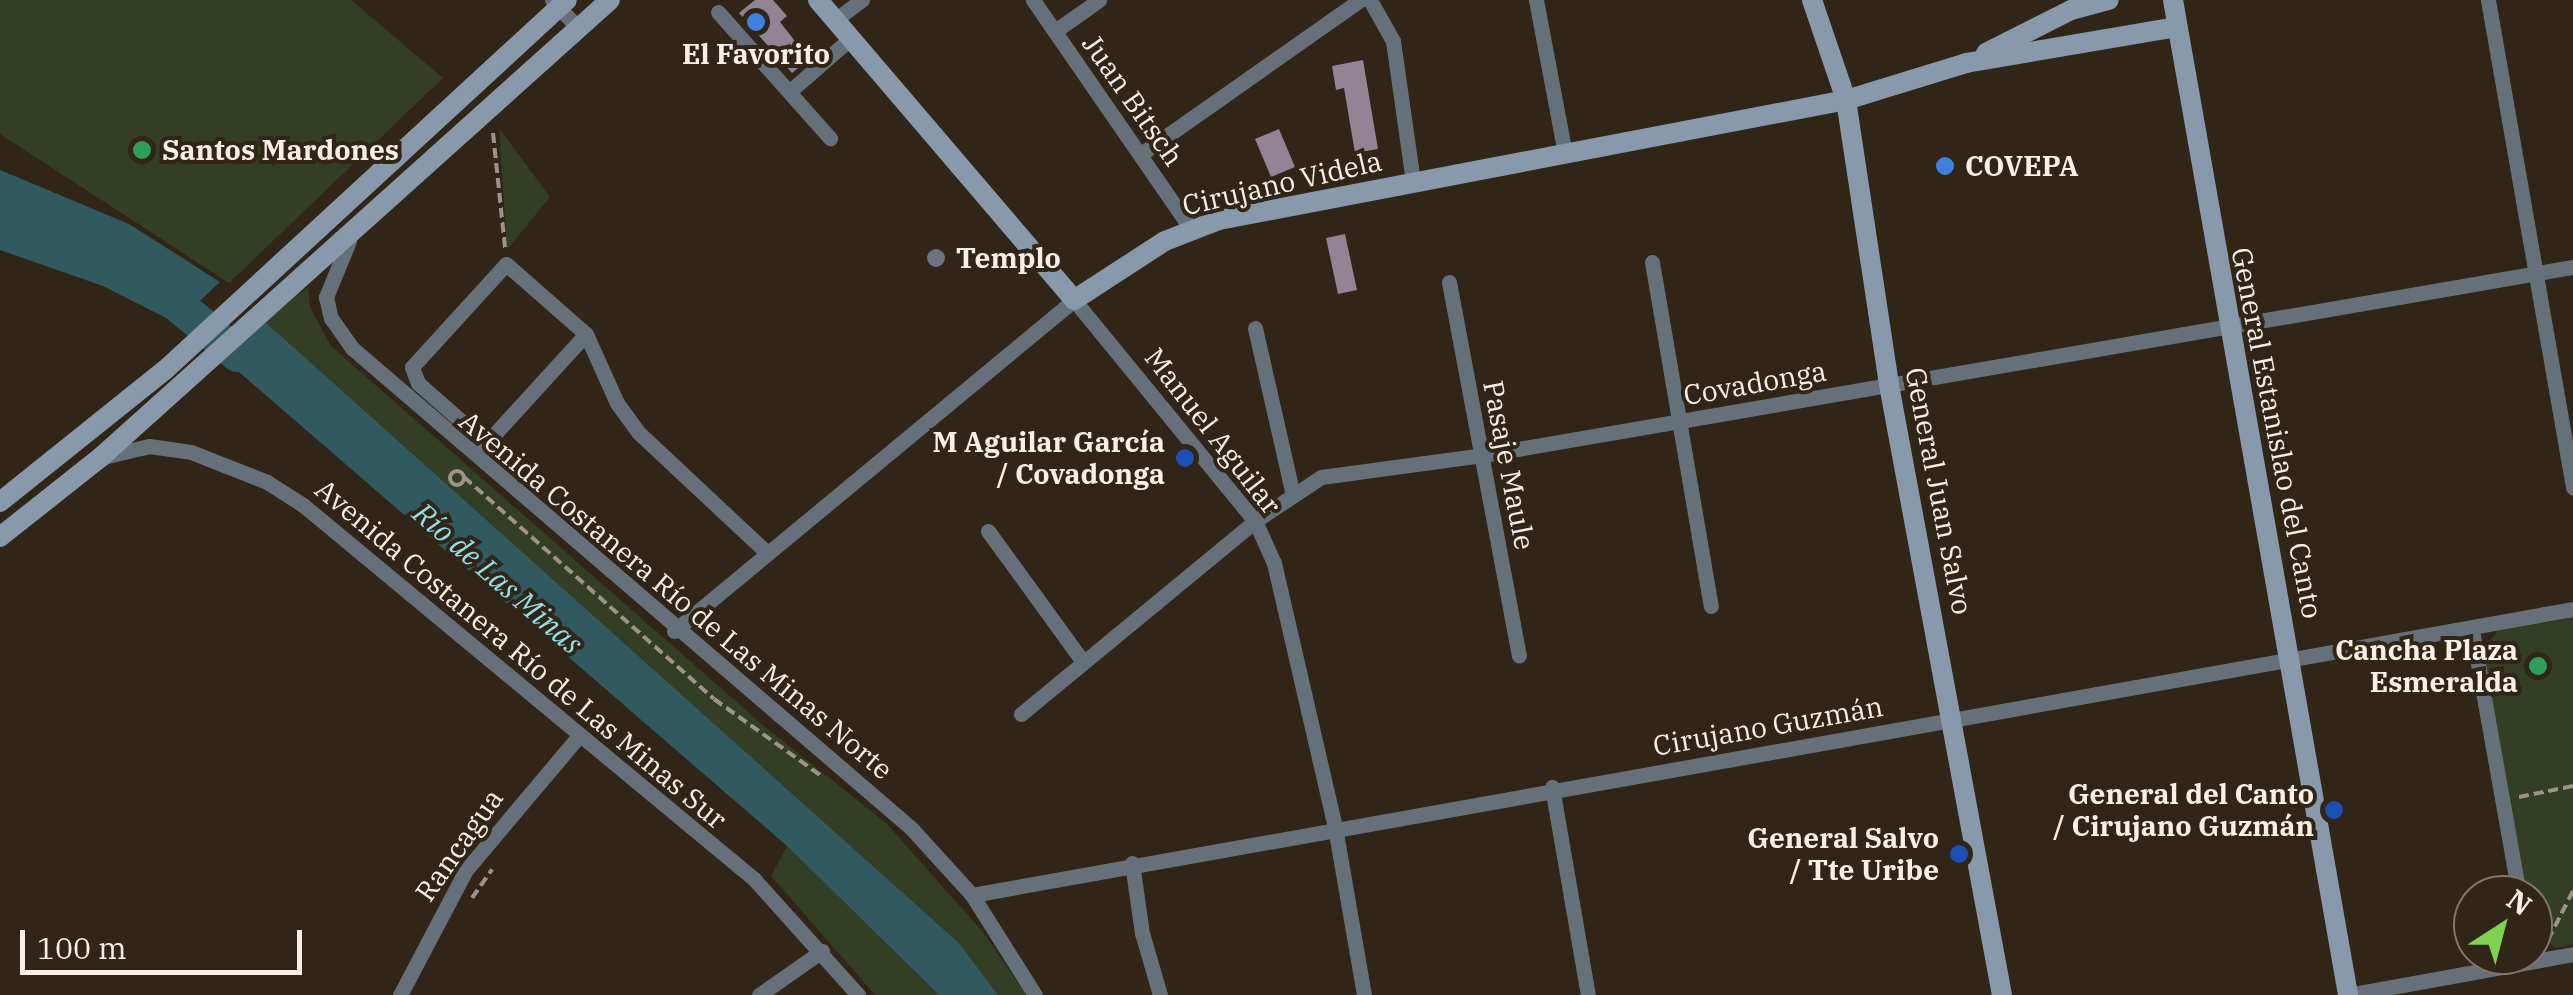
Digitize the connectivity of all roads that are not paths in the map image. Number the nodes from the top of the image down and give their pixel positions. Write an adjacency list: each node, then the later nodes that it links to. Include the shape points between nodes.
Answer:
1 (610, 0): 17 (street)
2 (818, 0): 15 (street, Manuel Aguilar)
3 (862, 0): 15 (street)
4 (1033, 0): 18 (street, Juan Bitsch)
5 (1099, 0): 18 (street)
6 (1360, 0): 24 (street)
7 (1370, 0): 26 (street, via 1393,42)
8 (1536, 0): 25 (street)
9 (1812, 0): 22 (street, General Juan Salvo)
10 (2108, 0): 20 (street, Cirujano Videla, via 2071,10)
11 (2174, 0): 16 (street, General Estanislao del Canto)
12 (2488, 0): 31 (street)
13 (559, 3): 17 (street); 45 (street, via 245,300)
14 (718, 12): 21 (street)
15 (835, 20): 19 (street, Manuel Aguilar)
16 (2176, 27): 20 (street, Cirujano Videla); 34 (street, General Estanislao del Canto)
17 (578, 28): 28 (street)
18 (1055, 32): 24 (street, Juan Bitsch)
19 (851, 38): 21 (street); 33 (street, Manuel Aguilar)
20 (1966, 63): 22 (street, Cirujano Videla)
21 (790, 91): 23 (street)
22 (1846, 100): 25 (street, Cirujano Videla); 37 (street, General Juan Salvo)
23 (830, 138)
24 (1141, 154): 27 (street, Juan Bitsch)
25 (1565, 154): 26 (street, Cirujano Videla)
26 (1413, 182): 27 (street, Cirujano Videla)
27 (1191, 229): 33 (street, Cirujano Videla)
28 (356, 231): 41 (street, Avenida Costanera Río de Las Minas Norte, via 328,282 331,318 382,379); 42 (street)
29 (1652, 262): 38 (street)
30 (2573, 267): 31 (street, Covadonga)
31 (2531, 274): 34 (street, Covadonga); 43 (street)
32 (1449, 282): 40 (street, Pasaje Maule)
33 (1074, 300): 46 (street, Manuel Aguilar); 49 (street, Cirujano Videla)
34 (2227, 326): 37 (street, Covadonga); 56 (street, General Estanislao del Canto)
35 (1255, 328): 44 (street)
36 (586, 334): 39 (street); 39 (street, via 506,264 412,367 418,384); 49 (street, via 630,423)
37 (1890, 385): 38 (street, Covadonga); 58 (street, General Juan Salvo)
38 (1679, 421): 40 (street, Covadonga); 50 (street)
39 (486, 443): 41 (street)
40 (1483, 455): 44 (street, Covadonga, via 1321,477); 54 (street, Pasaje Maule)
41 (474, 456): 53 (street, Avenida Costanera Río de Las Minas Norte)
42 (101, 457): 48 (street); 59 (street, Avenida Costanera Río de Las Minas Sur, via 149,446 175,448 267,482)
43 (2573, 488)
44 (1292, 495): 46 (street, Covadonga)
45 (0, 502)
46 (1254, 521): 55 (street, Covadonga); 61 (street, Manuel Aguilar, via 1274,563)
47 (988, 531): 55 (street)
48 (0, 537)
49 (766, 552): 53 (street, Cirujano Videla)
50 (1711, 606)
51 (2573, 610): 52 (street, Cirujano Guzmán)
52 (2472, 630): 56 (street, Cirujano Guzmán); 63 (street)
53 (674, 631): 64 (street, Avenida Costanera Río de Las Minas Norte, via 880,801)
54 (1519, 656)
55 (1081, 659): 57 (street, Covadonga)
56 (2293, 662): 58 (street, Cirujano Guzmán); 75 (street, General Estanislao del Canto)
57 (1021, 714)
58 (1956, 720): 60 (street, Cirujano Guzmán); 74 (street, General Juan Salvo)
59 (578, 737): 65 (street, Avenida Costanera Río de Las Minas Sur, via 754,880); 67 (street, Rancagua, via 466,870)
60 (1552, 787): 61 (street, Cirujano Guzmán); 73 (street)
61 (1335, 826): 62 (street, Cirujano Guzmán); 72 (street, Manuel Aguilar)
62 (1132, 864): 64 (street, Cirujano Guzmán); 71 (street)
63 (2515, 875)
64 (972, 895): 70 (street, Avenida Costanera Río de Las Minas Norte)
65 (822, 951): 68 (street); 69 (street, Avenida Costanera Río de Las Minas Sur)
66 (2453, 975): 75 (street)
67 (400, 995)
68 (759, 995)
69 (858, 995)
70 (1035, 995)
71 (1160, 995)
72 (1364, 995)
73 (1588, 995)
74 (2002, 995)
75 (2348, 995)

